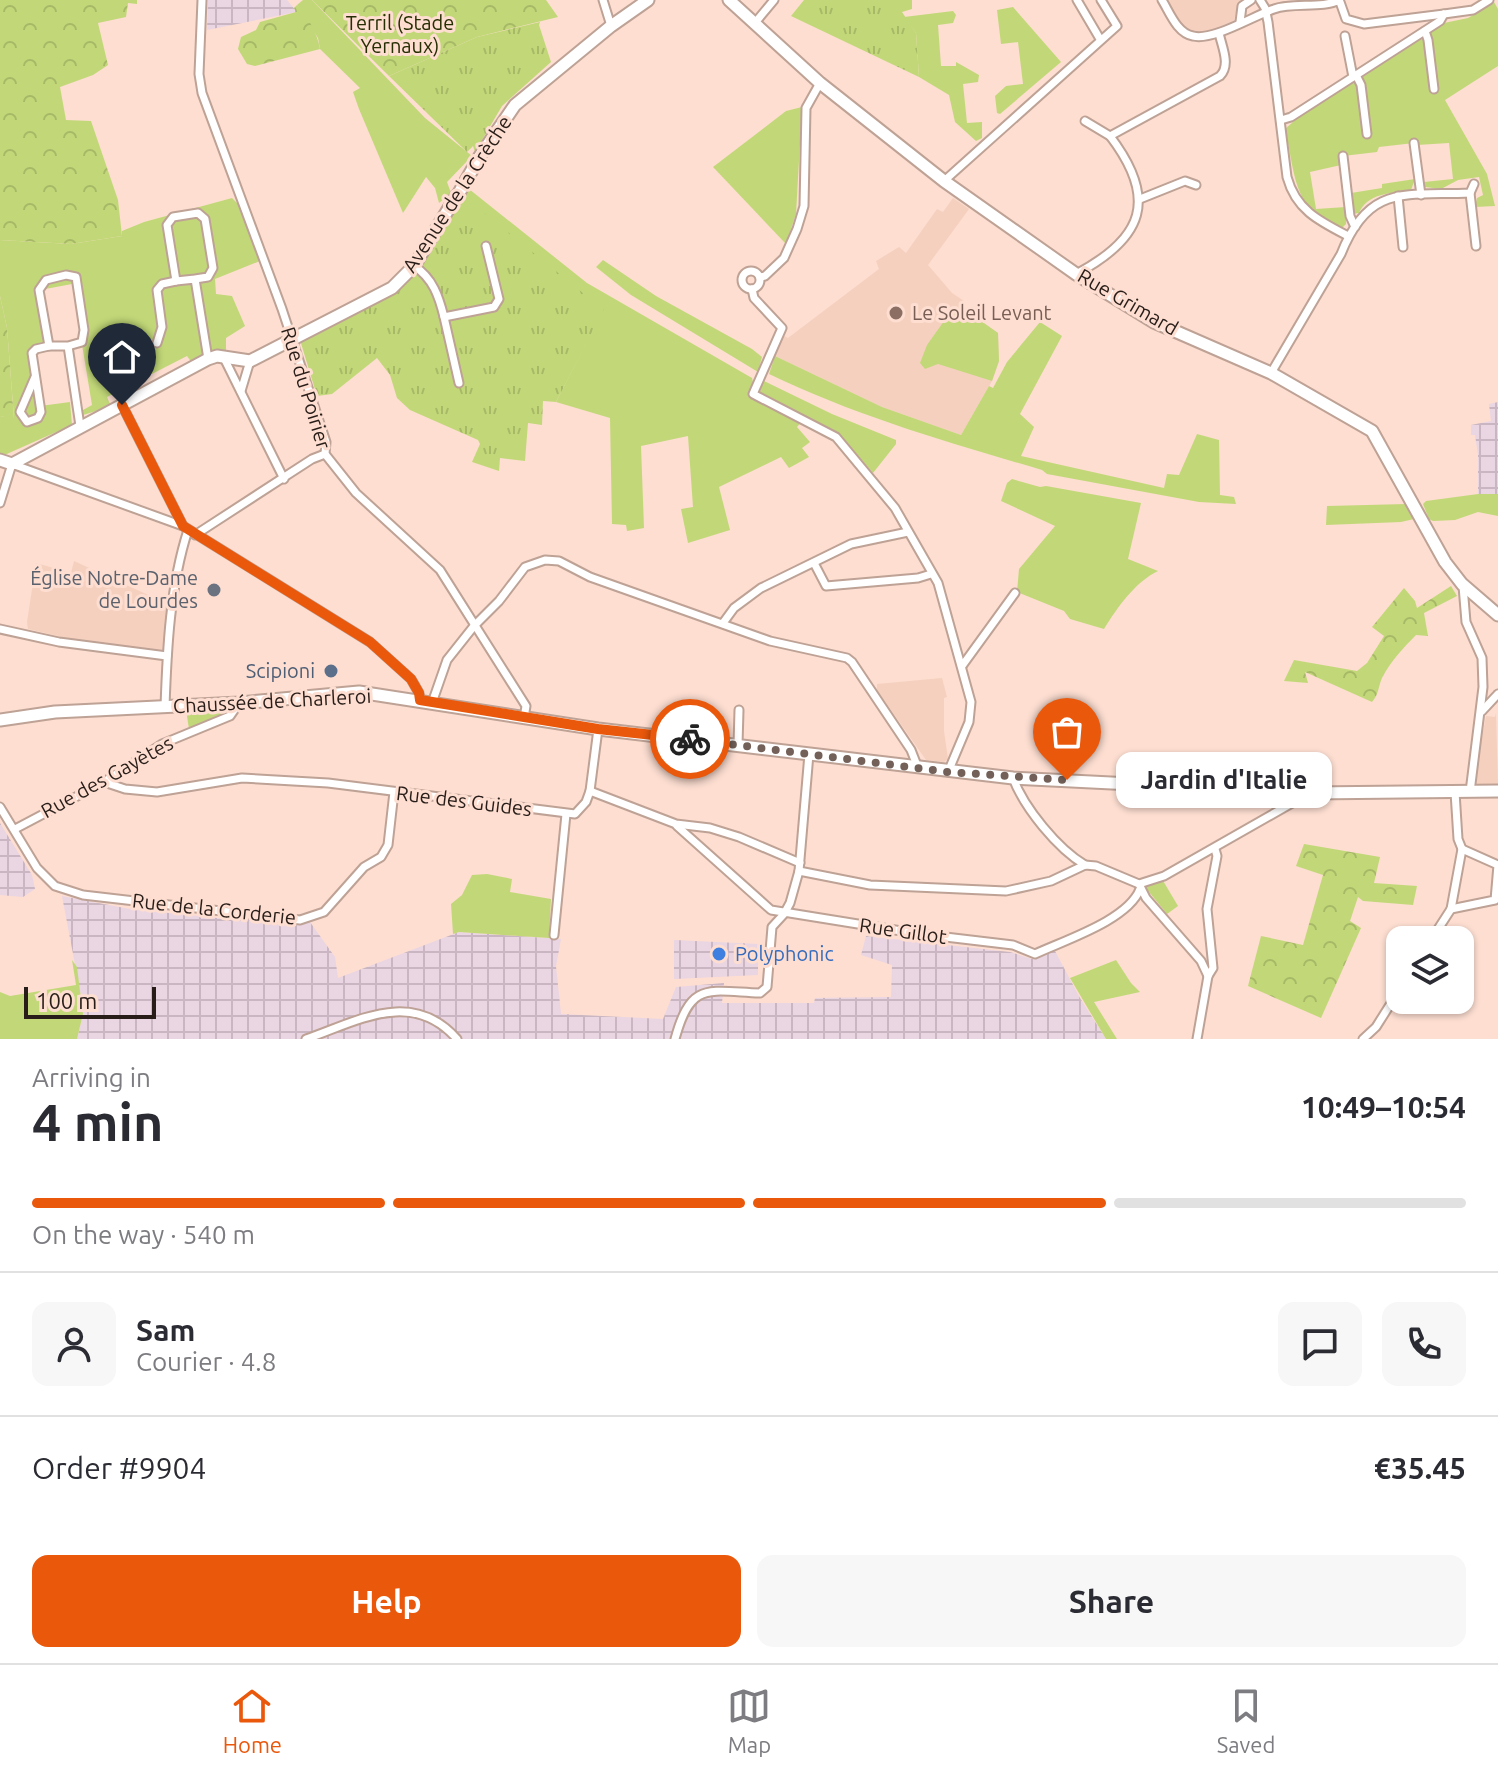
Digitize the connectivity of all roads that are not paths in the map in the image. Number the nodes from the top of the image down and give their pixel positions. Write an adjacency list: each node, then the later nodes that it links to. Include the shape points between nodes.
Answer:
1 (202, 0): 50 (street, Rue du Poirier, via 202,93)
2 (603, 0): 17 (street)
3 (648, 0): 17 (street, Avenue de la Crèche)
4 (729, 0): 16 (street, Rue Grimard)
5 (774, 0): 16 (street)
6 (1077, 0): 21 (street)
7 (1101, 0): 21 (street, via 1117,26)
8 (1162, 0): 19 (street, via 1186,34)
9 (1251, 0): 15 (street, via 1242,6)
10 (1260, 0): 13 (street)
11 (1489, 0): 14 (street, via 1473,10)
12 (1339, 1): 13 (street); 14 (street, via 1343,17 1357,24)
13 (1266, 13): 15 (street); 25 (street)
14 (1444, 14): 18 (street)
15 (1240, 22): 19 (street)
16 (754, 24): 23 (street, Rue Grimard)
17 (611, 26): 43 (street, Avenue de la Crèche, via 515,105)
18 (1425, 31): 22 (street); 24 (street)
19 (1219, 33): 28 (street, via 1226,62 1220,76)
20 (1345, 36): 22 (street)
21 (1100, 39): 31 (street)
22 (1354, 76): 25 (street); 27 (street, via 1361,85)
23 (820, 83): 31 (street, Rue Grimard); 45 (street, via 806,108 804,206 797,229 784,258)
24 (1434, 89)
25 (1281, 120): 39 (street, via 1291,192 1316,219)
26 (1085, 121): 28 (street)
27 (1367, 134)
28 (1110, 136): 37 (street, via 1130,163)
29 (1414, 143): 35 (street)
30 (1343, 156): 38 (street)
31 (944, 181): 44 (street, Rue Grimard)
32 (1474, 184): 34 (street)
33 (1196, 185): 37 (street, via 1185,181)
34 (1470, 193): 35 (street); 41 (street)
35 (1421, 195): 36 (street)
36 (1398, 196): 38 (street, via 1373,205); 42 (street)
37 (1140, 199): 44 (street, via 1119,246)
38 (1355, 227): 39 (street)
39 (1348, 236): 57 (street)
40 (486, 246): 49 (street, via 497,305)
41 (1476, 246)
42 (1403, 247)
43 (414, 266): 49 (street, via 437,292); 50 (street, Avenue de la Crèche, via 392,288)
44 (1076, 274): 57 (street, Rue Grimard, via 1154,322)
45 (760, 277): 48 (street); 48 (street, via 750,270 742,275 742,284)
46 (195, 279): 47 (street); 47 (street, via 208,277 213,268 205,219 198,213 168,221); 55 (street)
47 (176, 281): 51 (street, via 157,290 162,327)
48 (752, 289): 68 (street, via 782,328 753,394 836,437 895,508)
49 (444, 317): 59 (street)
50 (292, 341): 56 (street, Avenue de la Crèche); 63 (street, Rue du Poirier, via 326,442)
51 (157, 343)
52 (49, 346): 53 (street); 53 (street, via 39,290 46,280 66,275 76,277 84,336 82,342); 58 (street, via 33,350)
53 (68, 346): 62 (street)
54 (223, 356): 55 (street); 56 (street); 60 (street)
55 (208, 359): 61 (street)
56 (250, 361): 60 (street)
57 (1271, 373): 71 (street, Rue Grimard, via 1376,436)
58 (35, 377): 58 (street, via 41,412 27,422 20,412)
59 (459, 383)
60 (241, 391): 65 (street)
61 (122, 405): 62 (street); 67 (street)
62 (80, 426): 64 (street)
63 (325, 454): 65 (street); 75 (street, Rue du Poirier, via 356,493 440,570)
64 (6, 462): 66 (street); 67 (street)
65 (284, 479): 67 (street)
66 (0, 503)
67 (189, 530): 77 (street, via 181,551); 80 (street, via 370,642 411,679)
68 (908, 532): 69 (street, via 851,544); 70 (street)
69 (814, 563): 70 (street, via 826,586); 74 (street, via 761,588)
70 (931, 574): 78 (street)
71 (1462, 584): 73 (street, Rue Grimard); 84 (street, via 1466,622 1482,658)
72 (1015, 593): 78 (street)
73 (1498, 615)
74 (723, 623): 75 (street, via 552,559 525,567); 90 (street, via 770,641 847,658)
75 (474, 626): 80 (street, via 447,660); 85 (street, Rue du Poirier, via 526,706)
76 (0, 629): 77 (street)
77 (167, 656): 82 (street)
78 (962, 666): 91 (street, via 971,702 969,722)
79 (1498, 694): 84 (street)
80 (426, 702): 81 (street, Chaussée de Charleroi, via 359,692); 85 (street, Chaussée de Charleroi)
81 (239, 703): 82 (street, Chaussée de Charleroi); 93 (street, Rue des Gayètes, via 230,716 162,744)
82 (165, 707): 86 (street, Chaussée de Charleroi)
83 (739, 710): 88 (street)
84 (1480, 713): 98 (street)
85 (524, 718): 87 (street, Chaussée de Charleroi)
86 (0, 720)
87 (598, 729): 88 (street, Chaussée de Charleroi); 94 (street)
88 (738, 745): 89 (street, Chaussée de Charleroi)
89 (809, 754): 90 (street, Chaussée de Charleroi); 107 (street)
90 (918, 768): 91 (street, Chaussée de Charleroi)
91 (948, 772): 92 (street, Chaussée de Charleroi)
92 (1013, 778): 99 (street, Chaussée de Charleroi); 106 (street, via 1039,820 1071,857)
93 (104, 782): 96 (street, Rue des Guides, via 157,792 242,778); 103 (street, Rue des Gayètes)
94 (590, 791): 101 (street, via 575,814); 102 (street)
95 (1498, 791): 98 (street, Chaussée de Charleroi)
96 (394, 792): 101 (street, Rue des Guides); 103 (street, Rue de la Corderie, via 388,845 381,857 364,867 324,912 300,920 83,895 55,886 37,868)
97 (1455, 792): 98 (street, Chaussée de Charleroi); 99 (street, Chaussée de Charleroi); 105 (street)
98 (1470, 792)
99 (1311, 793): 104 (street)
100 (0, 807): 103 (street, Rue de la Corderie)
101 (566, 814): 112 (street)
102 (676, 824): 107 (street, via 739,837); 110 (street, Rue Gillot, via 771,910)
103 (15, 829)
104 (1215, 849): 108 (street); 113 (street, via 1207,909 1213,960)
105 (1462, 849): 109 (street); 109 (street, via 1498,865 1495,900)
106 (1085, 865): 107 (street, via 1051,881 1006,891 870,885); 108 (street)
107 (800, 867): 110 (street)
108 (1140, 886): 110 (street, Rue Gillot, via 1136,899 1113,917 1035,954 1013,945); 113 (street)
109 (1451, 909): 111 (street)
110 (784, 914): 117 (street, via 772,927 767,987 760,993 707,992 691,1000)
111 (1440, 926)
112 (554, 935)
113 (1208, 976): 118 (street)
114 (1386, 1011): 119 (street)
115 (306, 1039): 116 (street, via 393,1011 412,1011)
116 (457, 1039)
117 (675, 1039)
118 (1197, 1039)
119 (1363, 1039)

